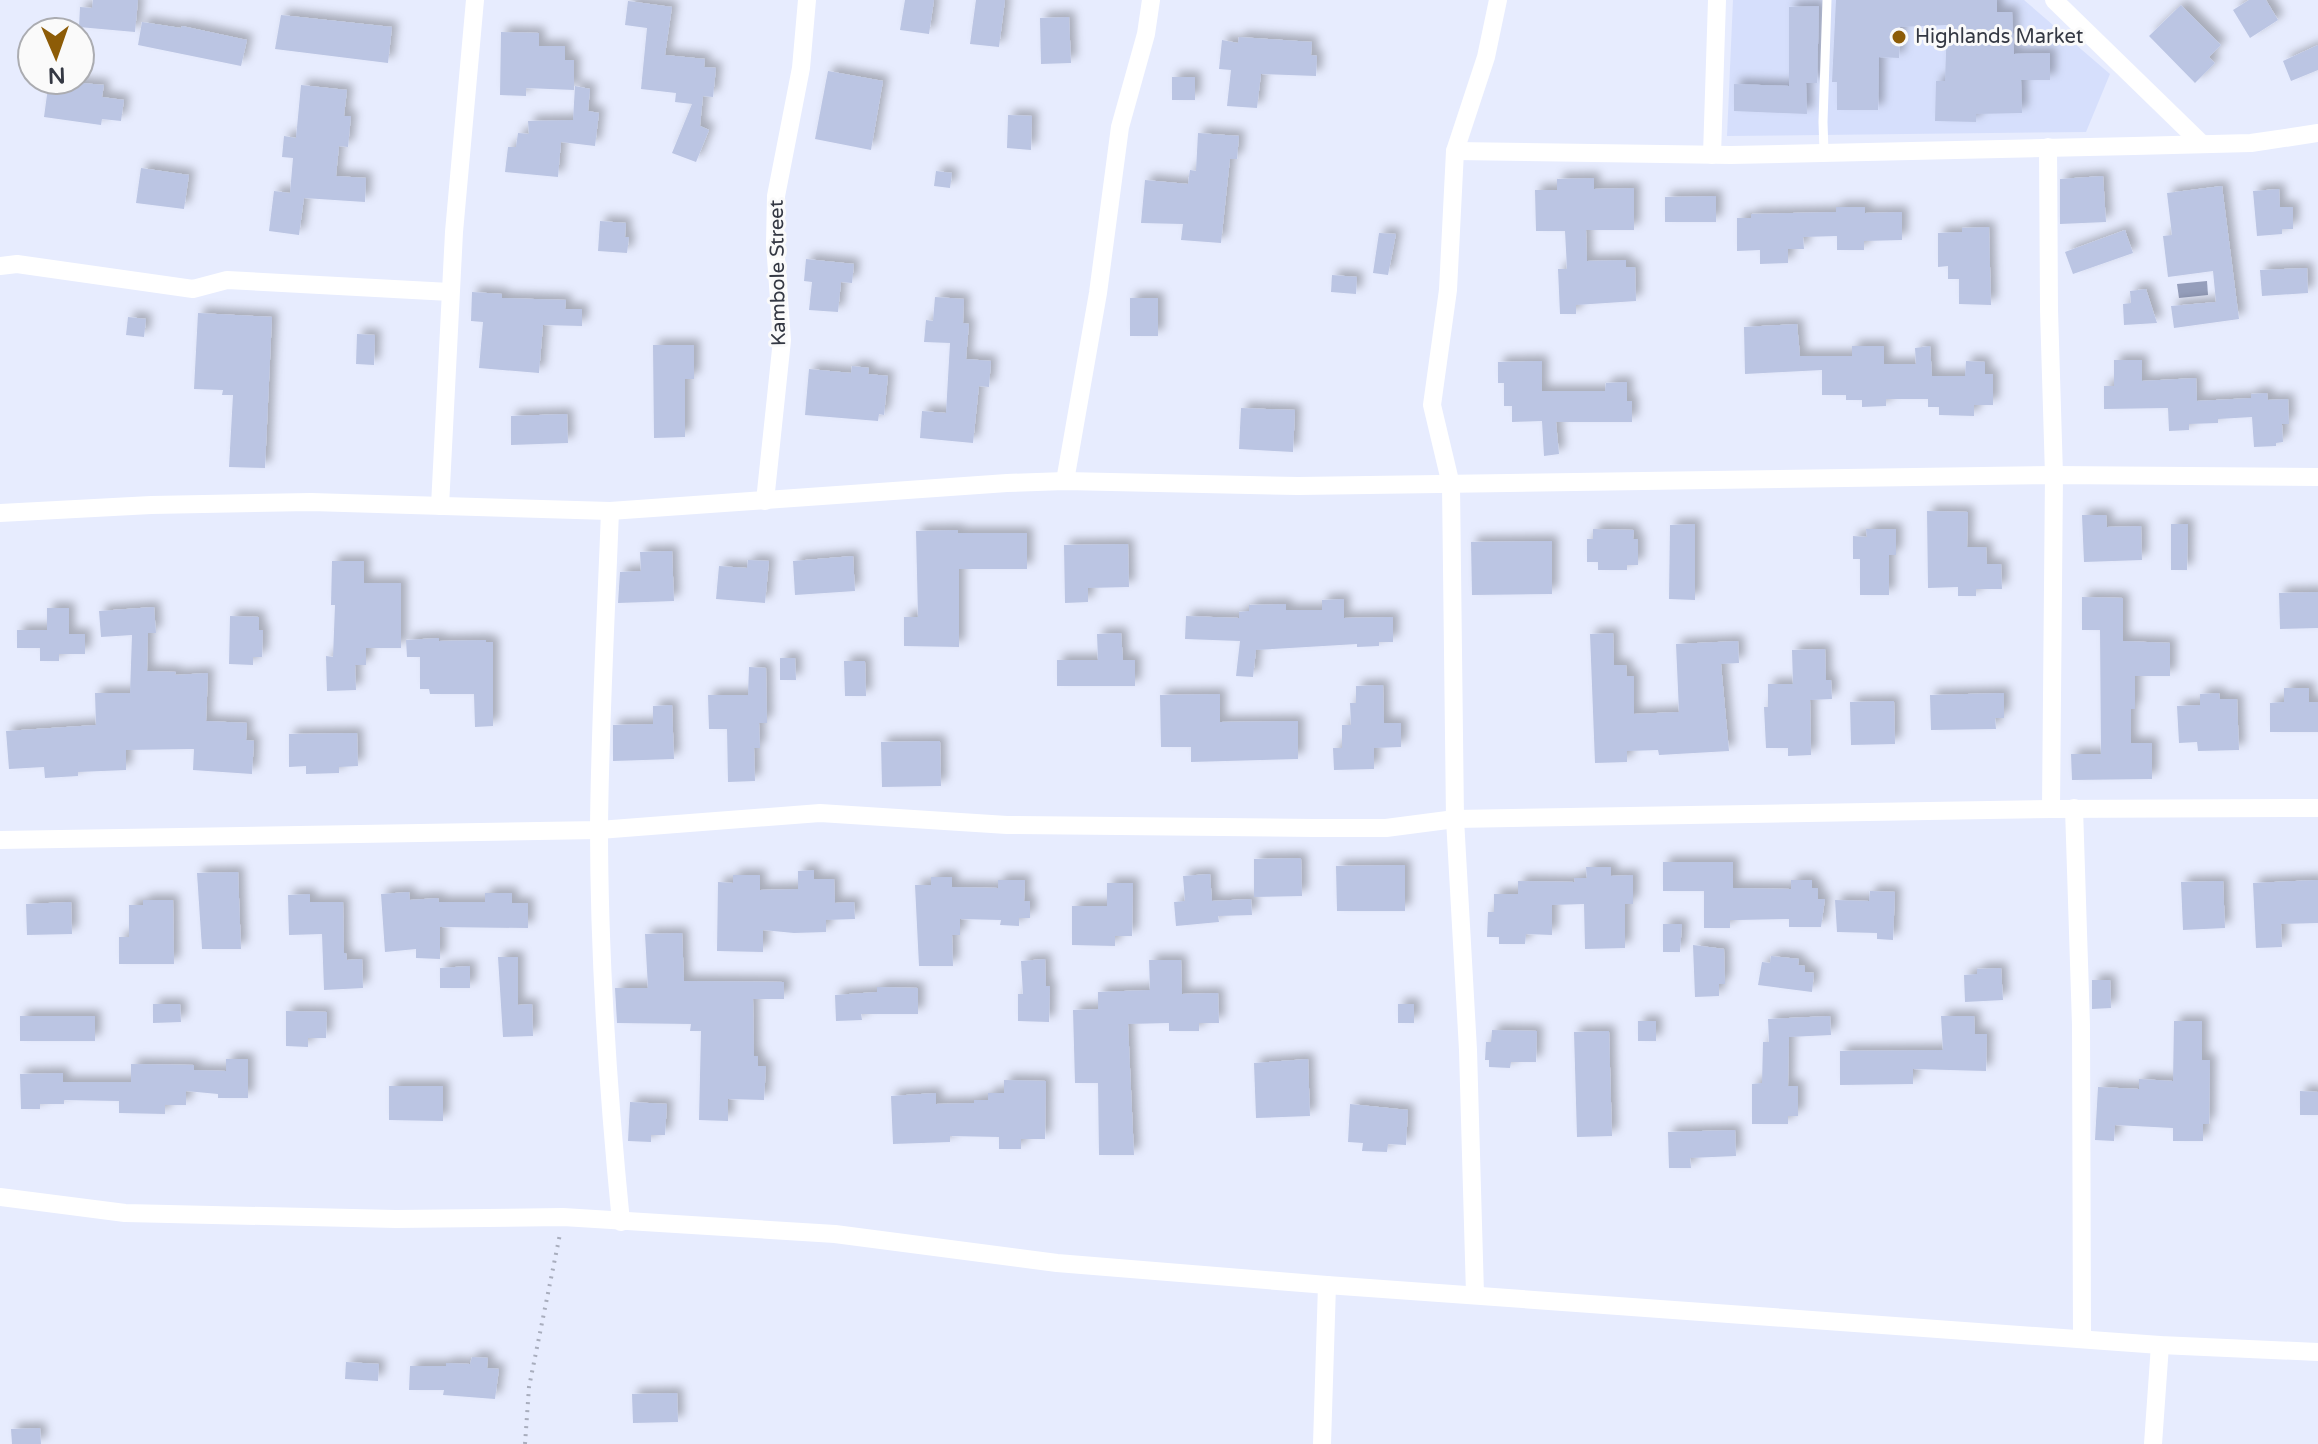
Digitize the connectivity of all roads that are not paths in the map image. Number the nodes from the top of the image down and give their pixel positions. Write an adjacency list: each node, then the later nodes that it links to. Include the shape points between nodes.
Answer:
1 (475, 0): 15 (street)
2 (807, 0): 20 (street, Kambole Street, via 801,68 776,196 782,340)
3 (1151, 0): 18 (street, via 1120,127)
4 (1498, 0): 11 (street, via 1486,57)
5 (1717, 0): 13 (street)
6 (1827, 0): 12 (lane)
7 (2054, 0): 9 (street)
8 (2318, 133): 9 (street)
9 (2202, 144): 10 (street)
10 (2048, 147): 12 (street); 16 (street)
11 (1455, 151): 13 (street); 19 (street, via 1448,290 1432,405)
12 (1824, 152): 13 (street)
13 (1712, 155)
14 (0, 266): 15 (street, via 193,289 227,280)
15 (450, 292): 21 (street)
16 (2054, 475): 17 (street); 19 (street); 26 (street)
17 (2318, 477)
18 (1065, 481): 19 (street); 20 (street)
19 (1451, 485): 27 (street)
20 (765, 501): 22 (street)
21 (440, 506): 22 (street); 23 (street, via 311,502)
22 (610, 511): 28 (street)
23 (0, 513)
24 (2074, 808): 25 (street); 26 (street); 34 (street)
25 (2318, 808)
26 (2051, 809): 27 (street)
27 (1455, 819): 28 (street, via 1386,828 1314,828 1007,825 820,813); 33 (street)
28 (599, 830): 29 (street); 31 (street, via 604,996)
29 (0, 840)
30 (0, 1197): 31 (street, via 125,1213)
31 (621, 1222): 32 (street, via 835,1234 1057,1263)
32 (1327, 1285): 33 (street); 37 (street)
33 (1475, 1294): 34 (street)
34 (2082, 1338): 35 (street)
35 (2160, 1345): 36 (street); 38 (street)
36 (2318, 1352)
37 (1322, 1444)
38 (2153, 1444)

